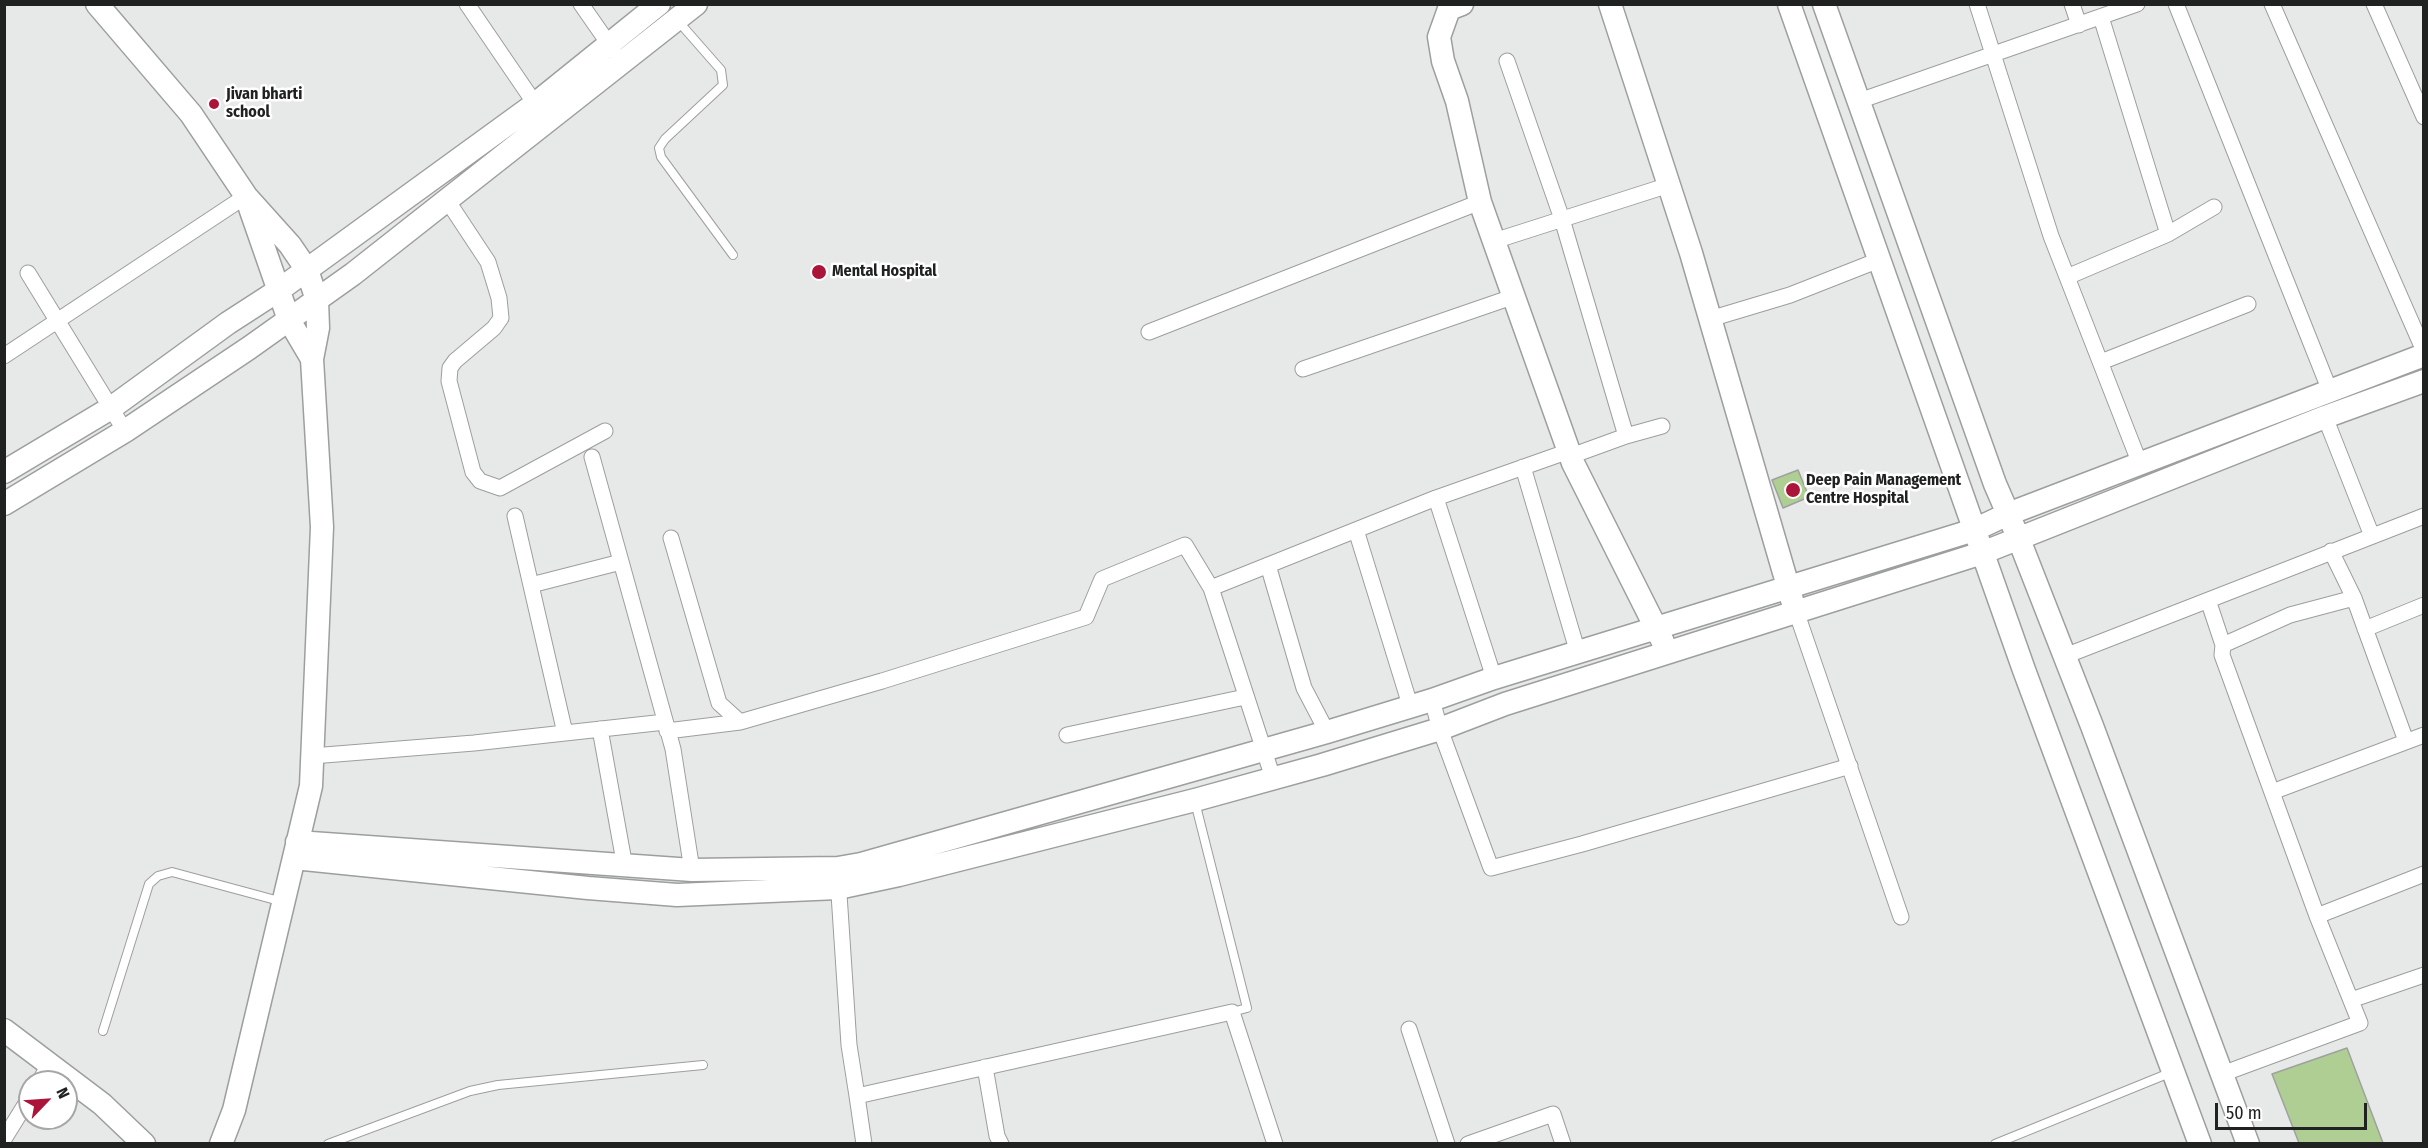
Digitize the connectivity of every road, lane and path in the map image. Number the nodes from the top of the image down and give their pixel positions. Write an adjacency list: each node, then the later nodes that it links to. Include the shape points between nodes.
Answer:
1 (97, 4): 26 (street, via 191,114)
2 (467, 4): 23 (street)
3 (581, 4): 19 (street)
4 (659, 4): 19 (street)
5 (696, 4): 17 (street)
6 (1462, 4): 28 (street, via 1449,9 1439,37)
7 (1610, 4): 25 (street)
8 (1789, 4): 34 (street)
9 (1824, 4): 22 (street)
10 (1977, 4): 20 (street)
11 (2072, 4): 18 (street)
12 (2137, 4): 16 (street)
13 (2176, 4): 53 (street)
14 (2272, 4): 46 (street)
15 (2374, 4): 24 (street)
16 (2101, 17): 18 (street); 31 (street)
17 (677, 20): 19 (street); 33 (lane, via 721,70 723,85 665,139 659,148 661,157)
18 (2079, 24): 20 (street)
19 (616, 54): 23 (street)
20 (1993, 54): 22 (street); 37 (street)
21 (1507, 61): 30 (street)
22 (1859, 101): 67 (street)
23 (541, 113): 27 (street); 35 (street)
24 (2424, 117)
25 (1669, 185): 30 (street); 42 (street)
26 (246, 196): 35 (street); 38 (street); 44 (street)
27 (447, 200): 40 (street); 58 (street, via 488,262 501,318 450,368 449,381 472,472 480,481 500,488)
28 (1480, 202): 32 (street); 45 (street)
29 (2214, 207): 31 (street)
30 (1562, 219): 32 (street); 59 (street)
31 (2168, 234): 37 (street)
32 (1494, 241): 39 (street)
33 (733, 255)
34 (1879, 260): 42 (street, via 1790,295); 71 (street)
35 (307, 270): 38 (street); 40 (street)
36 (28, 273): 44 (street)
37 (2067, 277): 50 (street)
38 (279, 290): 43 (street); 54 (street)
39 (1515, 296): 51 (street); 60 (street)
40 (318, 300): 43 (street); 49 (street)
41 (2248, 304): 50 (street)
42 (1710, 319): 80 (street)
43 (289, 320): 49 (street); 57 (street)
44 (58, 322): 48 (street); 54 (street)
45 (1149, 332)
46 (2424, 351)
47 (2424, 355): 53 (street)
48 (4, 356)
49 (312, 359): 105 (street, via 322,527)
50 (2101, 362): 62 (street)
51 (1303, 369)
52 (2424, 381): 55 (street)
53 (2330, 391): 62 (street)
54 (111, 408): 57 (street); 64 (street)
55 (2325, 417): 72 (street); 73 (street)
56 (1662, 426): 59 (street)
57 (125, 431): 66 (street)
58 (605, 431)
59 (1626, 436): 60 (street)
60 (1570, 454): 63 (street); 86 (street)
61 (592, 457): 77 (street)
62 (2140, 464): 67 (street)
63 (1523, 467): 65 (street); 90 (street)
64 (4, 472)
65 (1436, 498): 70 (street); 92 (street)
66 (4, 504)
67 (2008, 514): 71 (street); 73 (street)
68 (515, 516): 79 (street)
69 (2424, 516): 72 (street)
70 (1356, 530): 78 (street); 94 (street)
71 (1974, 530): 76 (street); 80 (street)
72 (2372, 536): 75 (street)
73 (2018, 537): 76 (street); 91 (street)
74 (671, 538): 95 (street, via 719,703)
75 (2331, 551): 82 (street); 83 (street)
76 (1983, 553): 85 (street); 127 (street)
77 (621, 562): 79 (street); 96 (street)
78 (1268, 565): 81 (street); 99 (street, via 1304,688)
79 (531, 585): 100 (street)
80 (1788, 587): 85 (street); 86 (street)
81 (1211, 588): 93 (street); 95 (street, via 1185,545 1102,579 1086,617)
82 (2354, 598): 87 (street); 88 (street, via 2290,615)
83 (2208, 600): 88 (street); 91 (street)
84 (2424, 604): 87 (street)
85 (1796, 610): 89 (street); 106 (street)
86 (1657, 629): 89 (street); 90 (street)
87 (2365, 629): 103 (street)
88 (2223, 645): 108 (street, via 2222,655)
89 (1667, 652): 98 (street)
90 (1578, 653): 92 (street)
91 (2064, 656): 128 (street)
92 (1494, 678): 94 (street)
93 (1245, 697): 101 (street); 104 (street)
94 (1421, 703): 98 (street); 99 (street)
95 (740, 722): 96 (street)
96 (666, 726): 97 (street); 112 (street)
97 (600, 729): 100 (street); 111 (street)
98 (1440, 729): 106 (street, via 1491,868); 107 (street)
99 (1327, 732): 104 (street)
100 (565, 733): 105 (street)
101 (1067, 735)
102 (2424, 735): 103 (street)
103 (2406, 741): 108 (street)
104 (1264, 750): 107 (street); 114 (street, via 904,854)
105 (312, 756): 110 (street, via 311,786)
106 (1850, 766): 117 (street)
107 (1273, 778): 109 (street)
108 (2272, 792): 116 (street)
109 (1195, 800): 114 (street, via 929,868); 120 (lane, via 1247,1008)
110 (296, 850): 111 (street); 114 (street, via 588,888 677,895); 115 (street)
111 (625, 867): 112 (street)
112 (692, 870): 114 (street)
113 (2424, 874): 116 (street)
114 (838, 878): 130 (street)
115 (283, 902): 123 (lane, via 172,872 158,876 149,884); 134 (street, via 234,1110)
116 (2317, 916): 119 (street)
117 (1901, 917)
118 (2424, 975): 119 (street)
119 (2351, 1000): 128 (street, via 2360,1023)
120 (1232, 1012): 125 (street); 138 (street)
121 (1409, 1029): 139 (street)
122 (4, 1030): 126 (street)
123 (103, 1032)
124 (703, 1065): 135 (lane, via 498,1085 470,1091)
125 (985, 1067): 130 (street); 137 (street)
126 (41, 1070)
127 (2174, 1072): 142 (lane); 143 (street)
128 (2222, 1074): 144 (street)
129 (78, 1091): 133 (street, via 102,1104)
130 (856, 1096): 136 (street)
131 (18, 1116): 132 (street)
132 (4, 1139)
133 (144, 1143)
134 (221, 1143)
135 (328, 1143)
136 (864, 1143)
137 (1001, 1143)
138 (1275, 1143)
139 (1447, 1143)
140 (1468, 1143): 141 (street, via 1553,1114)
141 (1563, 1143)
142 (1995, 1143)
143 (2200, 1143)
144 (2248, 1143)

